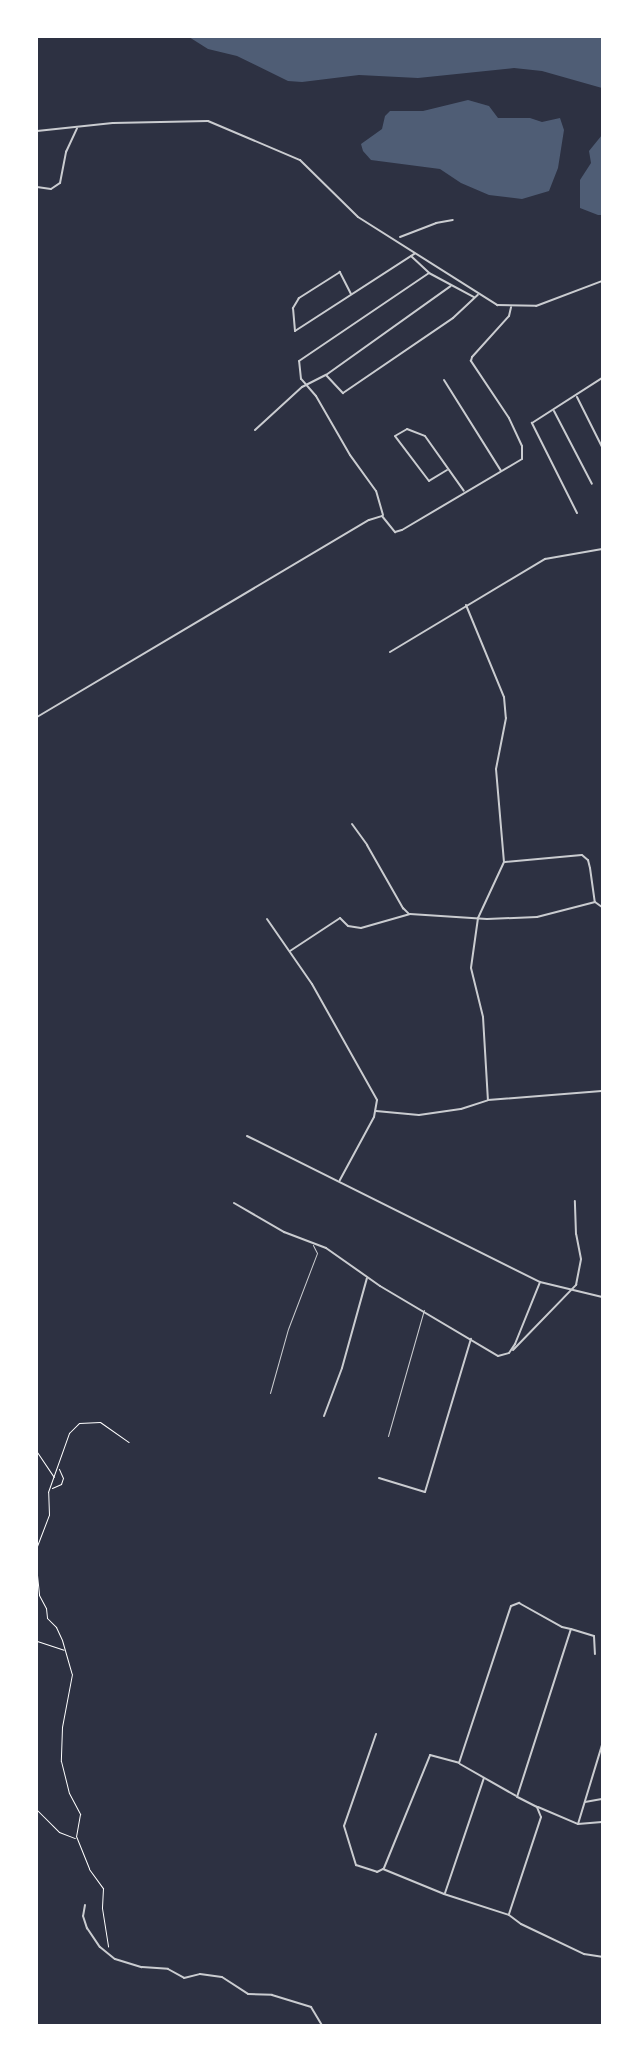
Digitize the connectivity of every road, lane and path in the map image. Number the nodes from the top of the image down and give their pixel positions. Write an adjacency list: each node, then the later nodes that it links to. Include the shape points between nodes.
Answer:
1 (77, 128): 2 (street); 3 (street, via 60,183 51,190); 6 (street, via 173,120 223,125 300,160 358,217)
2 (37, 131)
3 (37, 187)
4 (453, 220): 5 (street)
5 (400, 237)
6 (412, 255): 7 (street); 10 (street); 11 (street)
7 (429, 273): 9 (street); 18 (street, via 303,358 299,371)
8 (602, 281): 13 (street, via 546,303)
9 (451, 286): 12 (street); 14 (street)
10 (351, 294): 10 (street, via 301,329 295,331 295,301 318,285 340,272)
11 (478, 295): 12 (street); 13 (street)
12 (474, 297): 14 (street, via 453,318 344,393)
13 (511, 307): 25 (street, via 509,316 471,357 522,446 522,459)
14 (326, 374): 18 (street)
15 (602, 378): 17 (street)
16 (444, 380): 25 (street)
17 (599, 381): 19 (street); 20 (street)
18 (307, 384): 22 (street); 29 (street, via 376,491)
19 (602, 386)
20 (576, 396): 21 (street); 23 (street)
21 (553, 410): 26 (street); 28 (street, via 532,423)
22 (255, 430)
23 (602, 447)
24 (447, 470): 24 (street, via 419,432 407,429 395,436 429,481); 27 (street)
25 (502, 472): 27 (street)
26 (592, 484)
27 (464, 492): 29 (street, via 395,532)
28 (577, 513)
29 (382, 516): 35 (street, via 289,566)
30 (602, 549): 31 (street)
31 (597, 552): 32 (street); 33 (street, via 545,559)
32 (602, 555)
33 (466, 605): 34 (street); 37 (street, via 504,697 506,718 496,769)
34 (390, 652)
35 (37, 717)
36 (352, 824): 40 (street)
37 (504, 862): 38 (street, via 582,855 590,867); 41 (street)
38 (595, 902): 39 (street); 41 (street, via 550,916)
39 (602, 907)
40 (410, 914): 41 (street); 43 (street, via 361,928 348,926 339,918)
41 (478, 918): 45 (street, via 471,968 482,1017)
42 (267, 919): 43 (street)
43 (290, 951): 46 (street, via 374,1090)
44 (602, 1090): 45 (street)
45 (488, 1100): 46 (street, via 419,1115)
46 (376, 1111): 48 (street)
47 (247, 1136): 48 (street)
48 (340, 1181): 53 (street)
49 (575, 1201): 54 (street, via 581,1259)
50 (234, 1203): 51 (street)
51 (313, 1245): 52 (street, via 326,1248); 59 (lane, via 317,1253)
52 (368, 1278): 56 (street); 60 (street)
53 (540, 1282): 54 (street); 58 (street)
54 (573, 1290): 55 (street); 58 (street)
55 (602, 1297)
56 (424, 1310): 57 (street); 61 (lane)
57 (471, 1338): 58 (street, via 498,1356); 66 (street, via 425,1492)
58 (509, 1353)
59 (270, 1393)
60 (324, 1416)
61 (388, 1436)
62 (129, 1443): 64 (path, via 100,1422 79,1423 67,1436)
63 (37, 1452): 65 (path)
64 (58, 1466): 65 (path); 67 (path); 68 (path, via 61,1485)
65 (52, 1469): 67 (path)
66 (379, 1478)
67 (55, 1479): 68 (path)
68 (51, 1488): 69 (path, via 49,1515)
69 (37, 1546)
70 (37, 1575): 73 (path, via 47,1618 56,1627)
71 (571, 1629): 74 (street, via 594,1636); 77 (street, via 519,1603 511,1606); 79 (street)
72 (37, 1642): 73 (path)
73 (65, 1651): 91 (path, via 72,1681 62,1727 61,1761 80,1814 76,1836 89,1870 103,1888)
74 (595, 1654)
75 (376, 1734): 87 (street, via 344,1826 356,1865 377,1872)
76 (602, 1745): 81 (street)
77 (459, 1763): 78 (street); 87 (street, via 430,1755)
78 (484, 1778): 79 (street); 88 (street)
79 (517, 1797): 82 (street)
80 (602, 1799): 81 (street)
81 (584, 1803): 85 (street)
82 (537, 1807): 85 (street); 90 (street, via 540,1823)
83 (37, 1810): 86 (path, via 59,1832)
84 (602, 1822): 85 (street)
85 (578, 1824)
86 (75, 1838)
87 (383, 1869): 88 (street)
88 (444, 1894): 90 (street)
89 (85, 1905): 91 (street, via 87,1928)
90 (509, 1914): 92 (street, via 584,1954)
91 (111, 1956): 93 (street, via 135,1966 168,1969 184,1978 200,1974 222,1977 248,1994 272,1995 311,2007)
92 (602, 1957)
93 (322, 2025)

